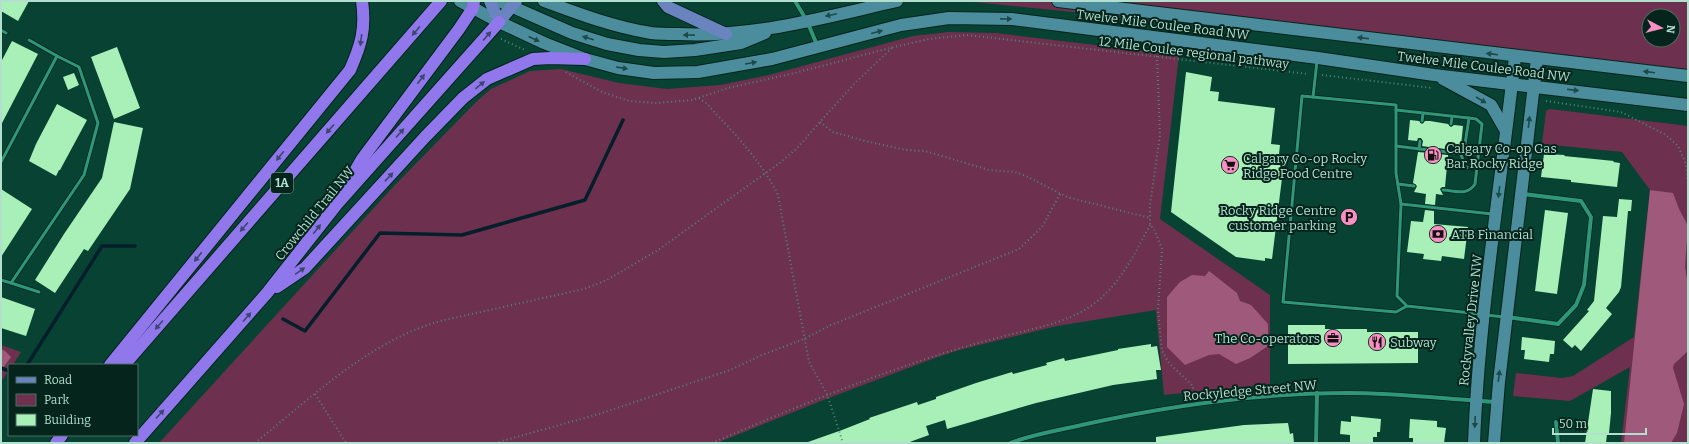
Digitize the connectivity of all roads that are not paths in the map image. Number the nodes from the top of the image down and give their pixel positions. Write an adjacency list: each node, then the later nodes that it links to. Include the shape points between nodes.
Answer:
1 (362, 1): 63 (highway, one-way to 63, via 364,22 361,46 350,70)
2 (441, 1): 64 (highway, 1A, one-way to 64)
3 (460, 1): 12 (main road, Twelve Mile Coulee Road NW)
4 (490, 1): 14 (main road)
5 (499, 1): 11 (main road)
6 (544, 1): 18 (main road, one-way to 6, via 653,33 613,26)
7 (663, 1): 18 (main road, via 668,7)
8 (795, 1): 13 (street)
9 (896, 1): 13 (main road, one-way to 13)
10 (1058, 1): 22 (main road, Twelve Mile Coulee Road NW, one-way to 10)
11 (514, 3): 14 (main road, Crowchild Trail NW); 15 (main road, one-way to 11, via 742,43 688,51 639,50 607,44 572,33 527,14)
12 (473, 4): 14 (main road, Twelve Mile Coulee Road NW); 53 (highway, one-way to 12, via 362,159 459,29)
13 (807, 21): 15 (main road); 20 (street)
14 (499, 22): 24 (main road, Twelve Mile Coulee Road NW, one-way to 24); 53 (highway, Crowchild Trail NW, one-way to 14)
15 (775, 28): 18 (main road)
16 (1, 30): 17 (lane)
17 (6, 33)
18 (726, 34)
19 (29, 40): 21 (lane)
20 (818, 48): 23 (main road, Twelve Mile Coulee Road NW, one-way to 23, via 901,25 949,18 1004,19); 24 (main road, Twelve Mile Coulee Road NW, one-way to 20, via 618,68 654,73 698,72)
21 (57, 56): 47 (lane); 57 (lane, via 79,67 98,123 84,175)
22 (1515, 57): 25 (main road, Twelve Mile Coulee Road NW); 28 (main road, Rockyvalley Drive NW)
23 (1318, 58): 26 (main road, Twelve Mile Coulee Road NW); 30 (lane)
24 (584, 59): 59 (highway, one-way to 24, via 305,268 425,137 463,98 487,79 533,59)
25 (1537, 59): 27 (main road, Twelve Mile Coulee Road NW, one-way to 25); 29 (main road)
26 (1434, 75): 28 (main road, Twelve Mile Coulee Road NW); 38 (main road, one-way to 38, via 1490,105)
27 (1688, 76)
28 (1512, 84): 29 (main road, Twelve Mile Coulee Road NW); 38 (main road, Rockyvalley Drive NW)
29 (1534, 86): 31 (main road, Twelve Mile Coulee Road NW, one-way to 31); 52 (main road, one-way to 29)
30 (1313, 97): 32 (lane, via 1396,105); 60 (lane, via 1302,96 1282,302 1396,312)
31 (1688, 104)
32 (1396, 110): 33 (lane); 41 (lane)
33 (1423, 114): 34 (lane); 36 (lane)
34 (1452, 117): 35 (lane); 37 (lane)
35 (1469, 118): 46 (lane, via 1464,151); 48 (lane, via 1476,119 1482,124)
36 (1422, 121)
37 (1452, 124)
38 (1506, 131): 55 (main road, Rockyvalley Drive NW, one-way to 55)
39 (1420, 141): 42 (lane)
40 (1449, 145): 45 (lane)
41 (1396, 146): 42 (lane); 49 (lane)
42 (1419, 149): 43 (lane)
43 (1428, 150)
44 (1439, 151): 45 (lane)
45 (1448, 152): 46 (lane)
46 (1461, 154): 48 (lane, via 1465,167)
47 (1, 162)
48 (1477, 169): 51 (lane, via 1476,184 1471,190)
49 (1398, 184): 50 (lane); 54 (lane)
50 (1414, 186)
51 (1443, 190)
52 (1521, 194): 62 (main road); 62 (street, via 1582,201 1591,217 1584,285 1576,305 1558,324)
53 (336, 204): 59 (highway, Crowchild Trail NW, one-way to 53)
54 (1401, 204): 55 (lane); 60 (lane, via 1397,296)
55 (1496, 214): 61 (main road, Rockyvalley Drive NW)
56 (1, 280): 57 (lane)
57 (11, 283): 58 (lane)
58 (39, 292)
59 (267, 293): 69 (highway, Crowchild Trail NW, one-way to 59)
60 (1407, 306): 61 (lane)
61 (1484, 314): 62 (lane); 66 (main road, Rockyvalley Drive NW)
62 (1506, 317): 67 (main road, one-way to 62)
63 (111, 364)
64 (125, 364)
65 (1317, 393): 66 (street, Rockyledge Street NW, via 1397,395); 70 (street, Rockyledge Street NW, via 1222,400 1122,416); 71 (street)
66 (1476, 401): 67 (street, Rockyledge Street NW); 72 (main road, Rockyvalley Drive NW, one-way to 72)
67 (1496, 402): 73 (main road)
68 (1556, 422): 74 (street)
69 (135, 443)
70 (1010, 443)
71 (1316, 443)
72 (1474, 443)
73 (1494, 443)
74 (1558, 443)

